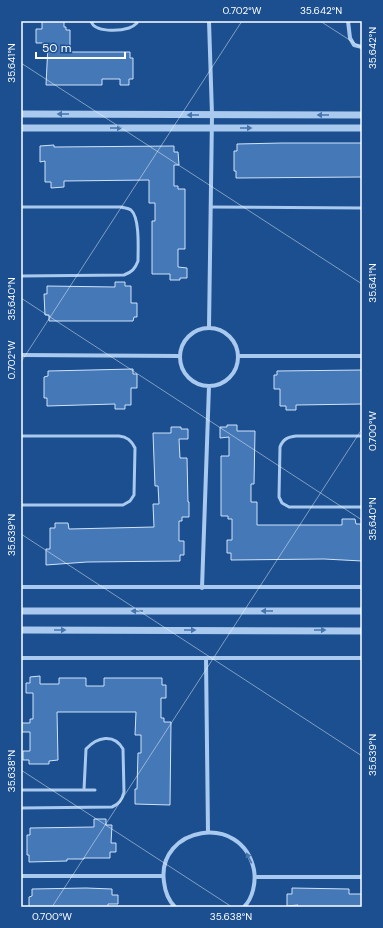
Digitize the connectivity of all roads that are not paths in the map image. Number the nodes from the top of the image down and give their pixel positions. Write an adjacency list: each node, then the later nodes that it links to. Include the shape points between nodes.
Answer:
1 (91, 21): 2 (lane, via 99,30 115,30 131,28)
2 (137, 21)
3 (209, 21): 7 (street)
4 (348, 21): 5 (street, via 350,38 354,45)
5 (362, 47)
6 (21, 114): 7 (street, one-way to 6)
7 (212, 115): 8 (street, one-way to 7); 10 (street)
8 (362, 115)
9 (21, 128): 10 (street, one-way to 10)
10 (212, 128): 11 (street, one-way to 11); 13 (street)
11 (362, 128)
12 (21, 207): 15 (lane, via 130,209 136,222 138,262 131,273 124,274)
13 (211, 207): 14 (lane); 16 (street)
14 (362, 208)
15 (21, 276)
16 (209, 328): 18 (street, via 195,332 187,338); 19 (street, via 223,332 231,338)
17 (21, 355): 18 (street)
18 (180, 356): 21 (street, via 185,373 192,380)
19 (238, 356): 20 (street); 21 (street, via 233,373 226,380)
20 (362, 356)
21 (209, 386): 28 (street)
22 (21, 436): 24 (lane, via 125,437 132,441 135,448 134,495 123,505)
23 (362, 436): 25 (lane, via 288,437 280,447 279,497 282,503 289,507)
24 (21, 505)
25 (362, 507)
26 (21, 587): 28 (street)
27 (362, 587): 28 (street)
28 (202, 588)
29 (21, 611): 30 (street, one-way to 29)
30 (362, 612)
31 (21, 630): 32 (street, one-way to 32)
32 (362, 631)
33 (21, 658): 34 (street)
34 (206, 658): 35 (street); 40 (street)
35 (362, 658)
36 (21, 790): 37 (lane)
37 (84, 790): 38 (lane); 39 (lane, via 86,749 92,742 100,739 120,743 123,749 124,792 118,804 112,807)
38 (95, 790)
39 (21, 808)
40 (208, 832): 42 (street, via 186,838 174,848 166,861); 43 (street, one-way to 40, via 252,862 244,848 232,838 217,832)
41 (21, 876): 42 (street)
42 (163, 876): 45 (street, via 165,891)
43 (255, 877): 44 (street); 46 (street, via 253,891)
44 (362, 877)
45 (175, 907)
46 (244, 907)

